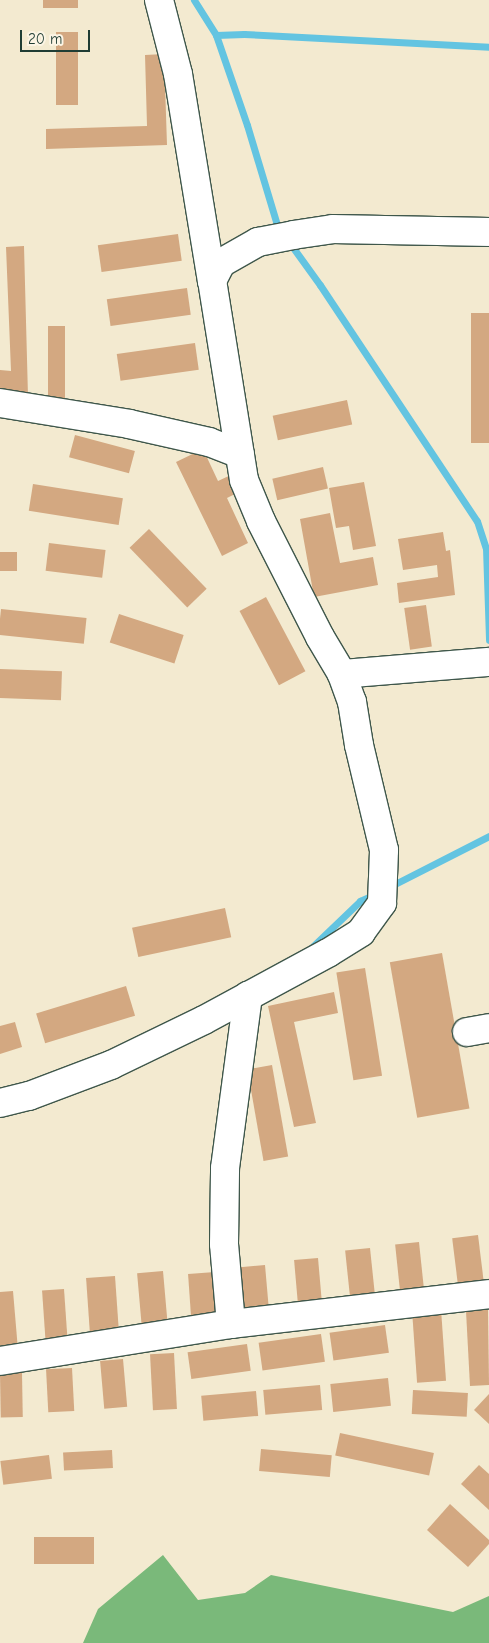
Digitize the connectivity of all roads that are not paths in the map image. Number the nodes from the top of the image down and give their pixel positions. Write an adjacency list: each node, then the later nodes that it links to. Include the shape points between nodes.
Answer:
1 (159, 0): 3 (street, via 178,74)
2 (489, 232): 3 (street, via 333,229 286,236 258,242 221,263)
3 (212, 281): 5 (street)
4 (0, 403): 5 (street, via 130,424 209,442)
5 (240, 454): 7 (street, via 244,480 261,521)
6 (489, 662): 7 (street)
7 (342, 674): 8 (street, via 352,702 384,850 382,902 361,932)
8 (248, 996): 9 (street, via 112,1066); 11 (street, via 225,1168 224,1244)
9 (0, 1103)
10 (489, 1294): 11 (street)
11 (231, 1324): 12 (street)
12 (0, 1361)

